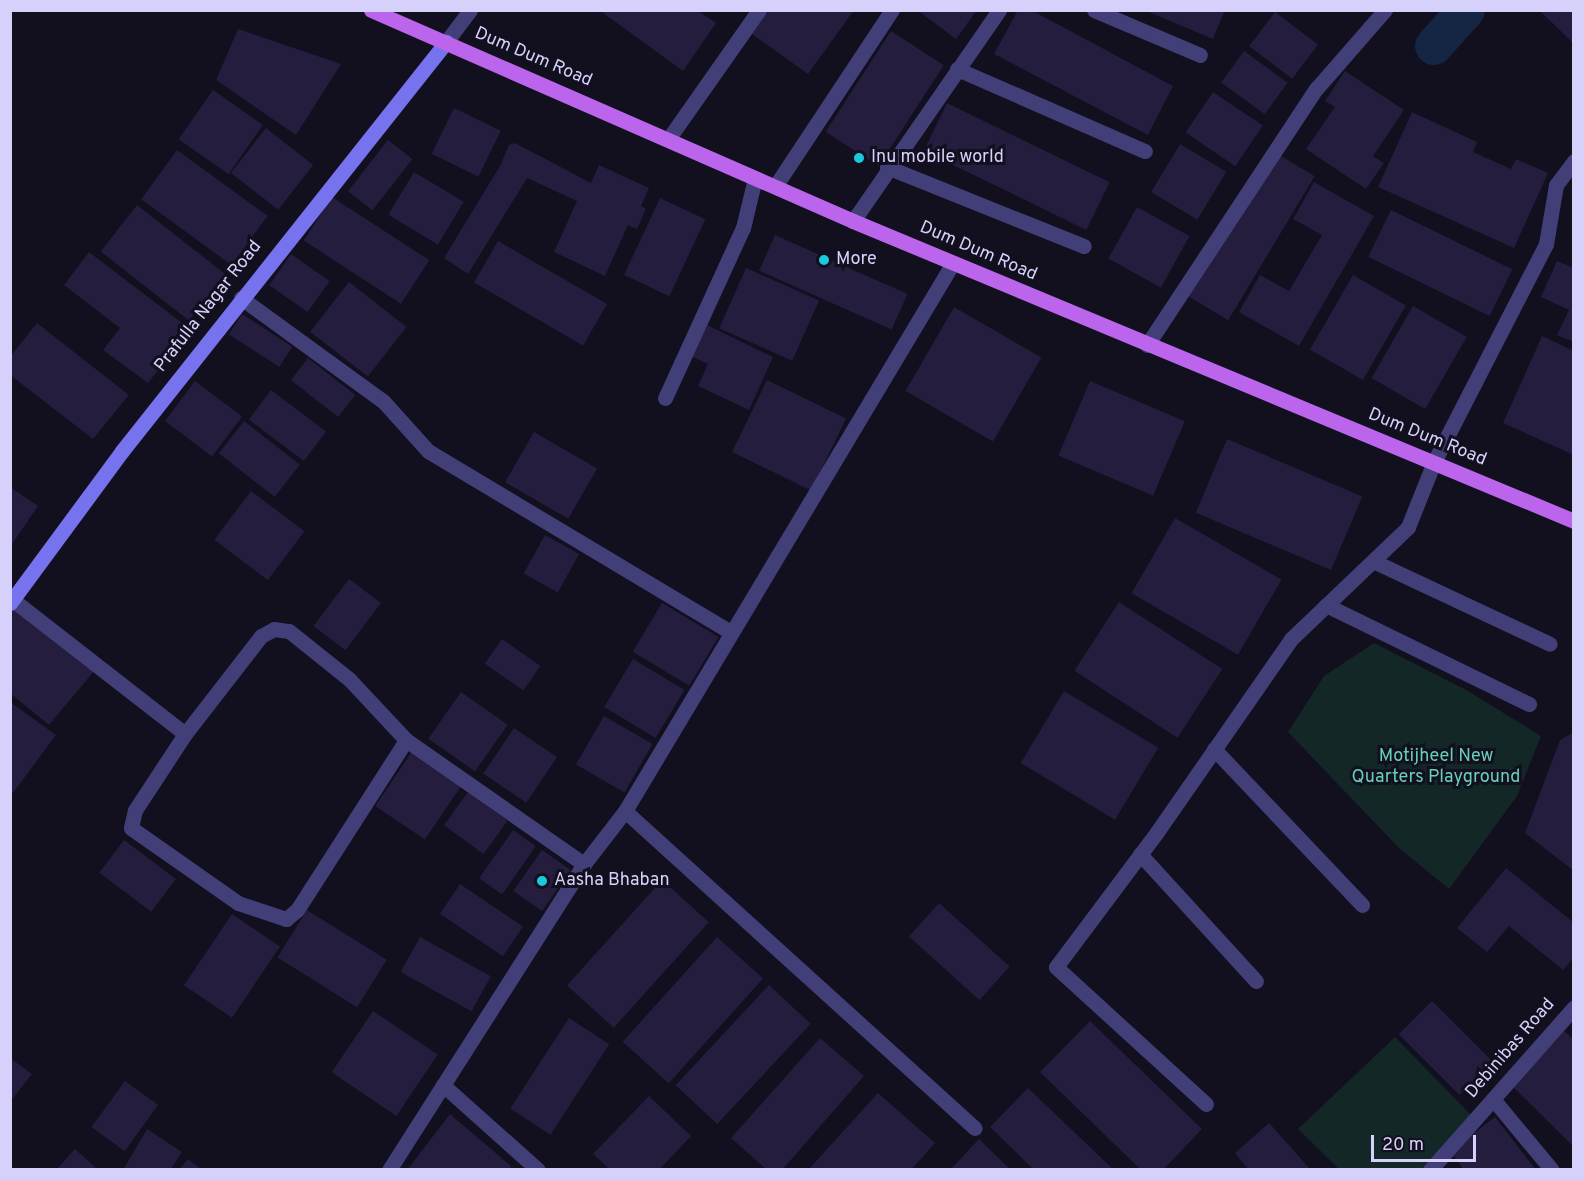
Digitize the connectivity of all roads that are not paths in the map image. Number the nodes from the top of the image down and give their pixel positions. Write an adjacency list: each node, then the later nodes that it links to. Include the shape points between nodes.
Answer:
1 (371, 10): 8 (main road, Dum Dum Road)
2 (470, 10): 8 (street)
3 (759, 10): 11 (street)
4 (892, 10): 16 (street)
5 (999, 10): 10 (street)
6 (1094, 10): 9 (street)
7 (1384, 10): 21 (street, via 1316,89)
8 (446, 42): 11 (main road, Dum Dum Road); 20 (street, Prafulla Nagar Road)
9 (1200, 55)
10 (957, 69): 12 (street); 14 (street)
11 (669, 138): 15 (main road, Dum Dum Road)
12 (1145, 151)
13 (1574, 161): 23 (street, via 1556,185 1546,244)
14 (887, 167): 17 (street); 18 (street)
15 (755, 178): 16 (main road, Dum Dum Road); 22 (street, via 743,228)
16 (776, 185): 17 (main road, Dum Dum Road)
17 (853, 221): 19 (main road, Dum Dum Road)
18 (1084, 246)
19 (953, 262): 21 (main road, Dum Dum Road); 28 (street)
20 (241, 298): 26 (street, Prafulla Nagar Road); 28 (street, via 383,401 428,452)
21 (1147, 345): 23 (main road, Dum Dum Road)
22 (665, 398)
23 (1434, 462): 24 (main road, Dum Dum Road); 25 (street, via 1408,527)
24 (1574, 521)
25 (1373, 561): 27 (street); 29 (street)
26 (12, 601): 31 (street)
27 (1326, 605): 30 (street); 33 (street, via 1291,639)
28 (730, 632): 34 (street)
29 (1550, 644)
30 (1529, 704)
31 (185, 734): 32 (street, via 254,645 274,629 289,632 349,678); 32 (street, via 135,810 131,828 237,903 286,919 297,910)
32 (406, 740): 36 (street)
33 (1214, 749): 35 (street); 37 (street)
34 (625, 811): 36 (street); 43 (street)
35 (1140, 854): 38 (street); 42 (street, via 1056,967)
36 (584, 864): 40 (street)
37 (1362, 905)
38 (1256, 981)
39 (1574, 1007): 41 (street, Debinibas Road)
40 (443, 1085): 44 (street); 45 (street)
41 (1493, 1099): 46 (street, Debinibas Road); 47 (street)
42 (1206, 1104)
43 (975, 1128)
44 (389, 1170)
45 (538, 1170)
46 (1430, 1170)
47 (1552, 1170)

